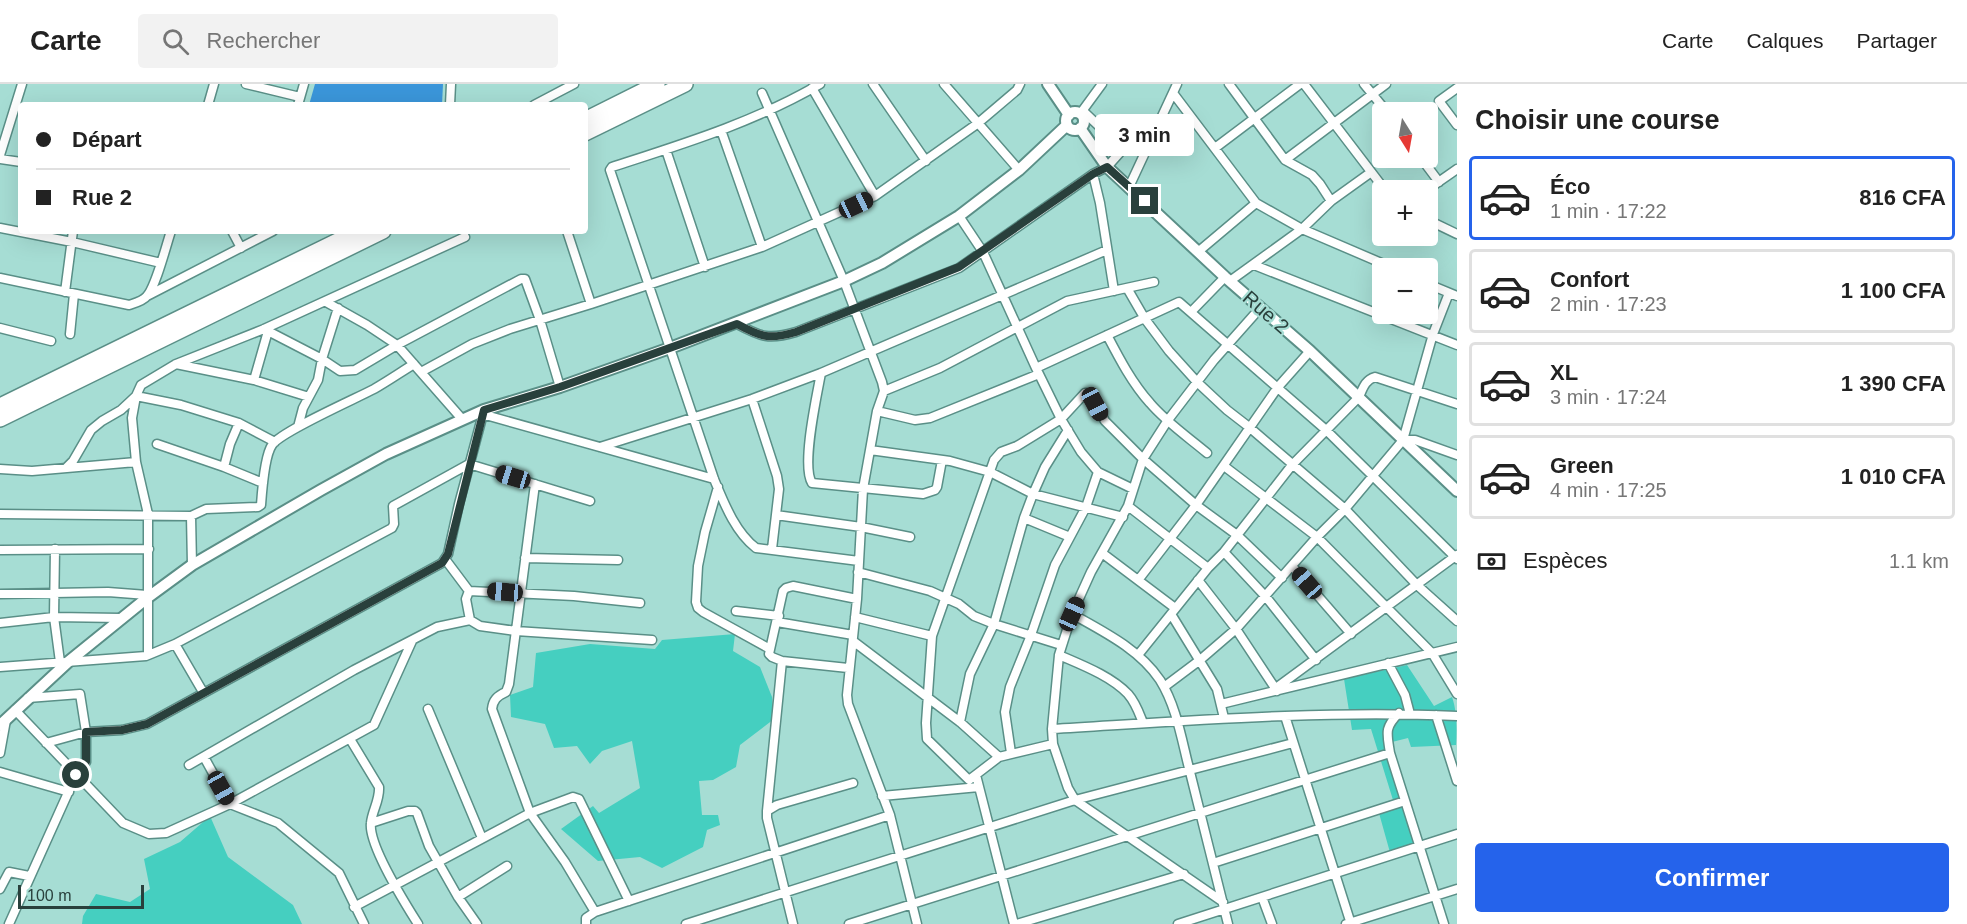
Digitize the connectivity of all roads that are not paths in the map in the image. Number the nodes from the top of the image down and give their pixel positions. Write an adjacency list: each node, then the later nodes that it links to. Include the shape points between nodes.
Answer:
1 (22, 84): 25 (street)
2 (214, 84): 26 (street)
3 (246, 84): 24 (street)
4 (304, 84): 24 (street)
5 (451, 84): 27 (street)
6 (574, 84): 28 (street)
7 (657, 84): 33 (highway)
8 (684, 84): 40 (highway)
9 (873, 84): 48 (street)
10 (944, 84): 36 (street)
11 (1020, 84): 36 (street)
12 (1048, 84): 32 (street)
13 (1177, 84): 22 (street)
14 (1229, 84): 34 (street)
15 (1302, 84): 34 (street); 35 (street)
16 (1364, 84): 23 (street)
17 (1386, 84): 23 (street)
18 (816, 86): 30 (street); 58 (street)
19 (1098, 86): 32 (street)
20 (1457, 88): 38 (street, via 1439,101)
21 (762, 93): 30 (street)
22 (1173, 93): 37 (street); 43 (street)
23 (1372, 94): 29 (street); 35 (street)
24 (299, 101)
25 (19, 102)
26 (209, 102)
27 (450, 102)
28 (540, 102)
29 (1379, 102)
30 (769, 111): 39 (street); 62 (street)
31 (17, 113): 41 (street)
32 (1075, 116): 42 (street); 49 (street, Rue 2, via 1074,130 1080,128); 52 (street)
33 (588, 118)
34 (1255, 118): 43 (street); 46 (street)
35 (1333, 123): 46 (street); 53 (street)
36 (977, 124): 48 (street); 52 (street)
37 (1159, 124): 42 (street); 57 (street)
38 (1457, 125)
39 (721, 130): 44 (street); 78 (street)
40 (588, 132)
41 (3, 133): 45 (street)
42 (1123, 148): 49 (street)
43 (1215, 148): 60 (street)
44 (666, 150): 86 (street); 91 (street, via 612,166 610,170)
45 (0, 157): 47 (street)
46 (1285, 159): 59 (street, via 1312,175)
47 (18, 161)
48 (926, 161): 58 (street)
49 (1107, 167): 54 (street); 57 (street, Rue 2)
50 (1428, 168): 56 (street)
51 (1457, 169): 56 (street)
52 (1019, 170): 61 (street)
53 (1370, 173): 55 (street); 59 (street)
54 (1093, 174): 80 (street); 82 (street)
55 (1376, 180)
56 (1439, 182)
57 (1129, 186): 81 (street, Rue 2)
58 (875, 196): 62 (street)
59 (1331, 201): 65 (street)
60 (1256, 203): 65 (street); 81 (street)
61 (959, 216): 82 (street); 89 (street)
62 (818, 223): 78 (street); 89 (street)
63 (1438, 225): 75 (street)
64 (0, 228): 66 (street)
65 (1302, 229): 83 (street); 85 (street)
66 (18, 232)
67 (31, 234): 77 (street)
68 (73, 234): 77 (street)
69 (170, 234): 84 (street)
70 (234, 234): 79 (street)
71 (267, 234): 79 (street)
72 (352, 234): 138 (highway)
73 (377, 234): 142 (highway)
74 (568, 234): 100 (street)
75 (1457, 234)
76 (465, 237): 99 (street)
77 (72, 242): 84 (street); 95 (street)
78 (762, 247): 86 (street)
79 (241, 248): 98 (street)
80 (1107, 250): 94 (street); 96 (street)
81 (1199, 250): 88 (street, Rue 2)
82 (983, 252): 96 (street); 103 (street, via 959,267)
83 (1372, 259)
84 (161, 263): 98 (street)
85 (1254, 265): 88 (street); 112 (street)
86 (705, 267): 91 (street)
87 (0, 278): 95 (street)
88 (1228, 279): 101 (street, Rue 2); 104 (street)
89 (844, 281): 103 (street); 107 (street)
90 (1154, 282): 92 (street)
91 (649, 285): 100 (street); 118 (street)
92 (1127, 288): 94 (street); 105 (street)
93 (1438, 288): 97 (street)
94 (1114, 291): 108 (street, via 1067,301)
95 (69, 293): 98 (street, via 126,305); 111 (street)
96 (1003, 294): 108 (street); 119 (street)
97 (1453, 294): 112 (street)
98 (147, 296)
99 (326, 302): 102 (street); 110 (street)
100 (591, 304): 106 (street)
101 (1261, 307): 115 (street); 120 (street, Rue 2)
102 (338, 308): 116 (street); 121 (street)
103 (854, 308): 107 (street, via 796,332 769,338); 119 (street)
104 (1191, 312): 105 (street, via 1179,302); 115 (street)
105 (1145, 319): 113 (street); 128 (street)
106 (540, 320): 116 (street, via 527,281 521,279); 125 (street, via 472,344); 129 (street)
107 (737, 324): 118 (street)
108 (1017, 327): 124 (street); 131 (street, via 931,372)
109 (0, 328): 114 (street)
110 (266, 330): 121 (street); 122 (street); 127 (street)
111 (70, 334)
112 (1433, 334): 117 (street); 132 (street)
113 (1107, 335): 124 (street); 145 (street, via 1144,397)
114 (51, 340)
115 (1227, 344): 128 (street); 130 (street)
116 (397, 345): 121 (street, via 355,370 340,371); 123 (street)
117 (1457, 345)
118 (670, 348): 129 (street); 141 (street)
119 (871, 351): 126 (street); 131 (street)
120 (1310, 351): 130 (street); 135 (street, Rue 2)
121 (322, 359): 134 (street, via 318,380)
122 (176, 364): 127 (street); 133 (street, via 141,385)
123 (414, 364): 125 (street); 148 (street)
124 (1037, 371): 139 (street, via 930,418 915,420); 144 (street)
125 (421, 372): 143 (street)
126 (821, 373): 136 (street); 174 (street, via 808,451 809,478 812,483)
127 (254, 380): 134 (street)
128 (1197, 382): 145 (street); 147 (street)
129 (560, 387): 140 (street)
130 (1278, 387): 147 (street); 150 (street)
131 (884, 391): 139 (street)
132 (1418, 391): 135 (street, via 1375,377 1365,383); 137 (street); 151 (street)
133 (136, 396): 146 (street); 160 (street, via 132,418); 165 (street, via 91,430)
134 (309, 397): 148 (street)
135 (1359, 397): 150 (street); 151 (street, Rue 2)
136 (752, 399): 141 (street); 185 (street, via 777,476)
137 (1457, 404)
138 (0, 406)
139 (877, 411): 155 (street)
140 (483, 412): 143 (street); 154 (street); 161 (street)
141 (694, 418): 154 (street); 171 (street)
142 (0, 419)
143 (462, 419): 206 (street, via 386,454)
144 (1061, 419): 149 (street); 158 (street, via 1089,393 1105,421); 167 (street, via 1001,452)
145 (1168, 420): 156 (street); 158 (street)
146 (239, 423): 152 (street); 164 (street)
147 (1249, 426): 162 (street); 163 (street)
148 (298, 428): 152 (street)
149 (1068, 430): 168 (street); 176 (street)
150 (1326, 430): 162 (street); 169 (street)
151 (1403, 440): 157 (street); 169 (street); 173 (street, Rue 2)
152 (275, 442): 170 (street, via 270,448)
153 (157, 444): 164 (street)
154 (600, 447): 171 (street)
155 (870, 450): 159 (street); 174 (street)
156 (1207, 453)
157 (1457, 455)
158 (1143, 459): 175 (street); 179 (street)
159 (942, 460): 167 (street); 174 (street, via 937,487 930,493)
160 (136, 462): 165 (street); 184 (street)
161 (470, 464): 172 (street); 203 (street); 243 (street, via 393,506 392,528)
162 (1292, 465): 177 (street); 182 (street)
163 (1224, 466): 177 (street); 179 (street)
164 (224, 467): 170 (street)
165 (66, 468): 166 (street)
166 (0, 469)
167 (990, 472): 176 (street); 219 (street)
168 (1098, 472): 175 (street); 181 (street)
169 (1373, 475): 182 (street); 201 (street)
170 (263, 483): 186 (street, via 258,507 206,510)
171 (716, 483): 197 (street, via 745,538 756,548); 246 (street, via 698,566 696,602 704,612)
172 (535, 484): 178 (street); 202 (street)
173 (1455, 486)
174 (863, 489): 189 (street)
175 (1133, 489): 180 (street)
176 (1033, 494): 181 (street); 188 (street)
177 (1264, 499): 190 (street); 193 (street)
178 (590, 501)
179 (1196, 505): 190 (street); 194 (street)
180 (1128, 506): 187 (street); 194 (street)
181 (1086, 507): 187 (street); 192 (street)
182 (1345, 509): 193 (street); 213 (street)
183 (0, 514): 184 (street)
184 (148, 514): 186 (street); 196 (street)
185 (776, 515): 189 (street); 197 (street)
186 (191, 516): 206 (street)
187 (1123, 517): 200 (street)
188 (1024, 518): 192 (street); 234 (street)
189 (861, 527): 191 (street); 205 (street)
190 (1237, 535): 199 (street); 210 (street)
191 (910, 537)
192 (1070, 537): 238 (street, via 1055,565)
193 (1317, 537): 207 (street); 223 (street)
194 (1170, 538): 208 (street); 211 (street)
195 (55, 549): 196 (street); 198 (street); 215 (street)
196 (149, 549): 218 (street)
197 (772, 549): 205 (street)
198 (0, 550)
199 (1224, 552): 208 (street); 220 (street)
200 (1102, 554): 211 (street); 226 (street)
201 (1456, 557): 213 (street)
202 (525, 558): 204 (street); 217 (street)
203 (445, 559): 214 (street); 260 (street)
204 (618, 560)
205 (859, 561): 209 (street)
206 (192, 565): 218 (street)
207 (1292, 566): 210 (street); 237 (street)
208 (1208, 568): 212 (street)
209 (858, 572): 219 (street); 221 (street)
210 (1282, 578): 220 (street)
211 (1139, 579): 225 (street)
212 (1198, 580): 225 (street); 235 (street)
213 (1417, 585): 223 (street); 232 (street)
214 (469, 591): 217 (street); 231 (street, via 466,599)
215 (55, 593): 216 (street); 218 (street); 227 (street)
216 (0, 594)
217 (521, 594): 222 (street); 236 (street)
218 (147, 596): 229 (street); 248 (street)
219 (947, 597): 234 (street, via 974,616); 239 (street)
220 (1266, 597): 235 (street); 252 (street)
221 (857, 599): 228 (street); 230 (street, via 790,586 783,591)
222 (640, 603)
223 (1388, 608): 237 (street); 247 (street)
224 (736, 611): 230 (street)
225 (1173, 611): 249 (street); 251 (street)
226 (1072, 614): 244 (street); 249 (street)
227 (54, 617): 229 (street); 233 (street); 254 (street)
228 (855, 617): 239 (street); 240 (street)
229 (121, 618): 254 (street)
230 (778, 619): 240 (street); 246 (street)
231 (470, 620): 236 (street, via 480,626); 242 (street, via 437,627)
232 (1457, 621)
233 (0, 623)
234 (994, 624): 238 (street); 275 (street, via 970,674)
235 (1236, 629): 251 (street); 259 (street)
236 (516, 631): 241 (street); 303 (street, via 509,684 506,692 493,701 492,710)
237 (1351, 634): 252 (street)
238 (1031, 635): 244 (street); 284 (street, via 1006,704)
239 (932, 636): 262 (street)
240 (853, 638): 257 (street); 262 (street)
241 (652, 640)
242 (412, 641): 279 (street, via 374,725); 286 (street)
243 (176, 644): 248 (street); 260 (street)
244 (1061, 645): 250 (street)
245 (1457, 647): 247 (street)
246 (770, 650): 253 (street, via 772,657)
247 (1432, 653): 255 (street); 261 (street)
248 (148, 655): 254 (street)
249 (1138, 655): 258 (street)
250 (1059, 656): 276 (street, via 1121,688 1133,700); 277 (street)
251 (1200, 660): 258 (street); 264 (street)
252 (1316, 660): 259 (street)
253 (782, 661): 257 (street); 302 (street)
254 (64, 662): 256 (street); 263 (street)
255 (1389, 663): 259 (street); 268 (street)
256 (0, 667)
257 (848, 668): 298 (street, via 848,704)
258 (1164, 687): 273 (street)
259 (1277, 689): 264 (street)
260 (203, 692): 278 (street, via 136,728)
261 (1457, 694)
262 (927, 697): 275 (street); 292 (street, via 929,742 969,780)
263 (28, 698): 266 (street); 278 (street, via 80,694)
264 (1221, 704): 272 (street)
265 (428, 709): 311 (street)
266 (15, 710): 274 (street); 280 (street)
267 (1399, 713): 268 (street); 270 (street); 285 (street, via 1387,731)
268 (1410, 714): 269 (street)
269 (1436, 715): 271 (street); 294 (street)
270 (1285, 716): 272 (street); 281 (street)
271 (1457, 716)
272 (1224, 718): 273 (street)
273 (1177, 721): 276 (street); 289 (street)
274 (3, 722): 283 (street)
275 (960, 722): 287 (street)
276 (1143, 723): 277 (street)
277 (1052, 729): 282 (street)
278 (86, 732): 280 (street); 291 (street, via 86,762)
279 (351, 738): 301 (street); 306 (street, via 379,787)
280 (46, 743): 291 (street)
281 (1293, 743): 289 (street); 293 (street)
282 (1053, 744): 284 (street); 299 (street)
283 (0, 753)
284 (1011, 753): 287 (street)
285 (1390, 753): 293 (street); 300 (street)
286 (204, 757): 288 (street); 301 (street)
287 (999, 757): 292 (street)
288 (189, 765)
289 (1190, 771): 299 (street); 304 (street)
290 (0, 772): 297 (street)
291 (76, 775): 297 (street); 301 (street, via 123,824 149,834 166,833)
292 (976, 775): 296 (street)
293 (1305, 780): 304 (street); 308 (street)
294 (1457, 781)
295 (854, 783): 302 (street)
296 (979, 787): 298 (street); 307 (street)
297 (69, 792): 320 (street)
298 (882, 796): 305 (street)
299 (1075, 800): 307 (street); 310 (street)
300 (1405, 801): 308 (street); 312 (street)
301 (230, 804): 332 (street, via 278,823 339,873)
302 (767, 811): 313 (street)
303 (530, 813): 311 (street); 329 (street, via 573,797 579,799); 333 (street)
304 (1200, 813): 310 (street); 316 (street)
305 (890, 815): 313 (street); 314 (street)
306 (371, 823): 315 (street, via 415,811); 322 (street, via 373,842)
307 (990, 828): 314 (street); 321 (street)
308 (1320, 829): 316 (street); 319 (street)
309 (1457, 834): 312 (street)
310 (1127, 836): 318 (street); 321 (street)
311 (482, 838): 315 (street)
312 (1420, 846): 319 (street); 326 (street)
313 (775, 853): 325 (street); 329 (street)
314 (900, 856): 325 (street); 330 (street)
315 (438, 863): 322 (street); 327 (street)
316 (1213, 863): 331 (street)
317 (507, 866): 327 (street)
318 (1184, 874): 331 (street); 343 (street)
319 (1335, 874): 328 (street); 347 (street)
320 (29, 876): 323 (street, via 9,872); 334 (street)
321 (1002, 876): 330 (street); 343 (street)
322 (395, 885): 332 (street); 336 (street)
323 (0, 889)
324 (1457, 889): 326 (street)
325 (785, 893): 339 (street); 340 (street)
326 (1435, 896): 347 (street); 348 (street)
327 (458, 897): 337 (street)
328 (1262, 897): 331 (street); 346 (street)
329 (629, 901): 333 (street)
330 (912, 904): 341 (street); 342 (street)
331 (1224, 905): 344 (street); 345 (street)
332 (354, 907): 335 (street)
333 (595, 912): 338 (street, via 586,918)
334 (9, 924)
335 (364, 924)
336 (418, 924)
337 (477, 924)
338 (586, 924)
339 (686, 924)
340 (793, 924)
341 (849, 924)
342 (917, 924)
343 (1016, 924)
344 (1178, 924)
345 (1228, 924)
346 (1272, 924)
347 (1349, 924)
348 (1444, 924)

